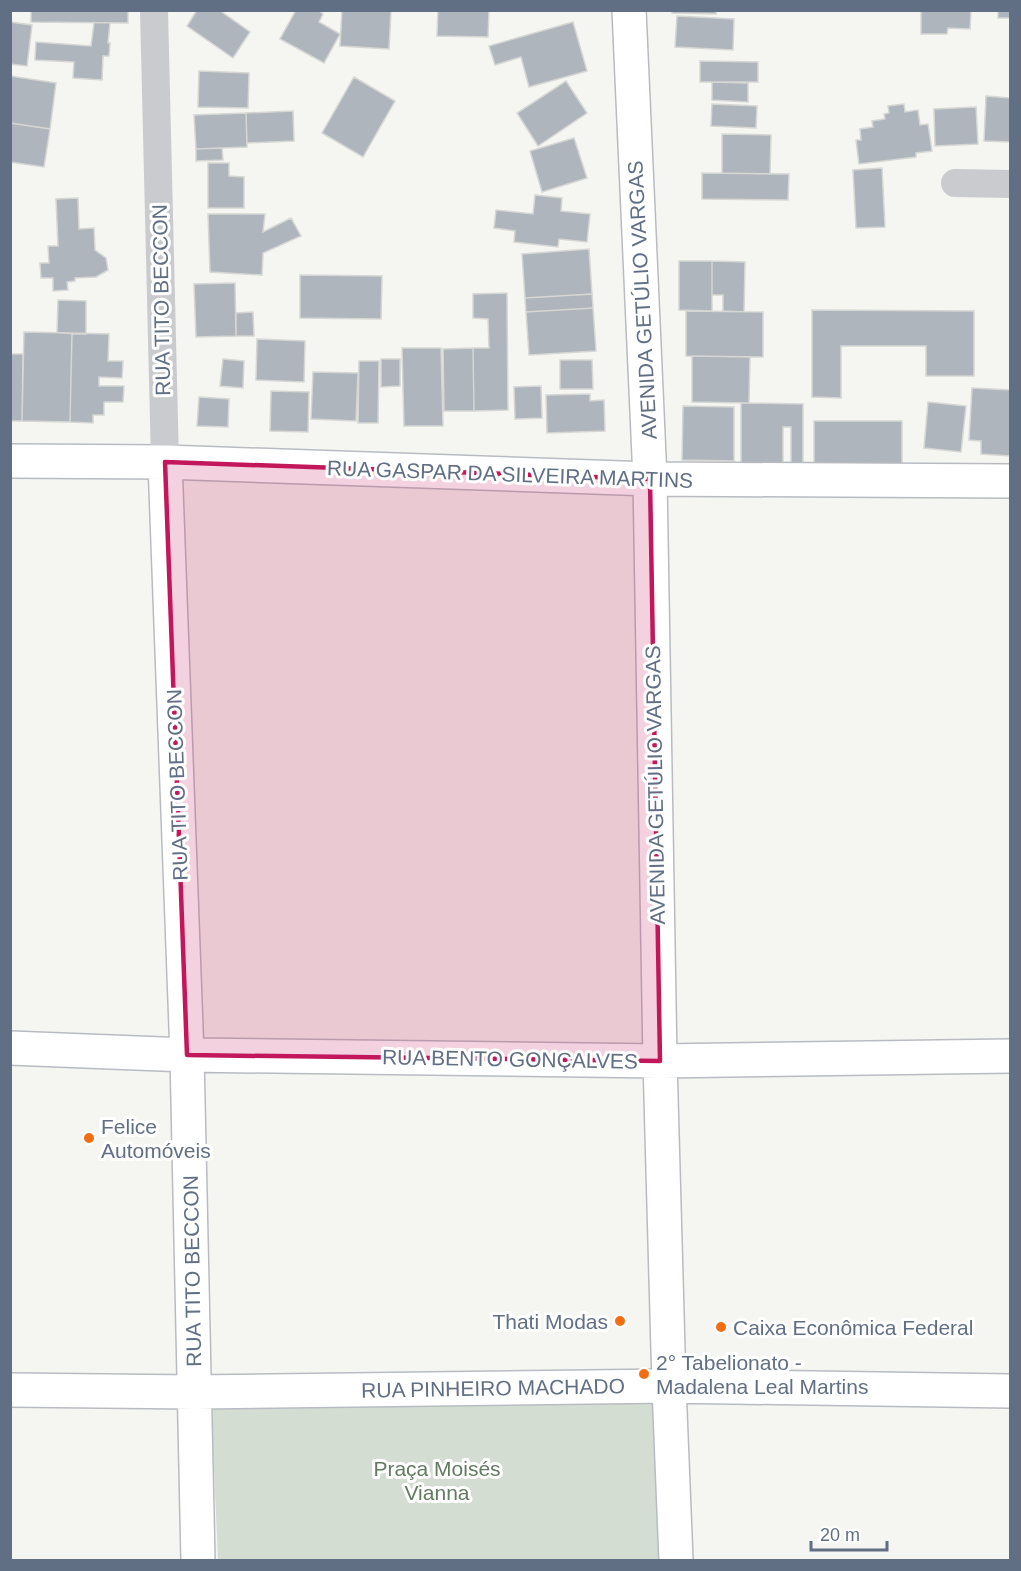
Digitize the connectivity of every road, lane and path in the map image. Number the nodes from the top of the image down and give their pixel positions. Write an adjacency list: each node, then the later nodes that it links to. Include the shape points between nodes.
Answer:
1 (154, 10): 6 (street, RUA TITO BECCON)
2 (628, 10): 7 (street, AVENIDA GETÚLIO VARGAS)
3 (955, 183): 4 (street)
4 (1011, 184)
5 (10, 461): 6 (street, RUA GASPAR DA SILVEIRA MARTINS)
6 (165, 462): 7 (street, RUA GASPAR DA SILVEIRA MARTINS); 10 (street, RUA TITO BECCON)
7 (650, 479): 8 (street, RUA GASPAR DA SILVEIRA MARTINS); 12 (street, AVENIDA GETÚLIO VARGAS)
8 (1011, 482)
9 (10, 1048): 10 (street, RUA BENTO GONÇALVES)
10 (187, 1054): 12 (street, RUA BENTO GONÇALVES); 16 (street, RUA TITO BECCON)
11 (1011, 1056): 12 (street, RUA BENTO GONÇALVES)
12 (660, 1061): 13 (street, AVENIDA GETÚLIO VARGAS)
13 (669, 1386): 15 (street, RUA PINHEIRO MACHADO); 16 (street, RUA PINHEIRO MACHADO); 18 (street, AVENIDA GETÚLIO VARGAS)
14 (10, 1390): 16 (street, RUA PINHEIRO MACHADO)
15 (1011, 1391)
16 (194, 1392): 17 (street, RUA TITO BECCON)
17 (198, 1560)
18 (676, 1560)

